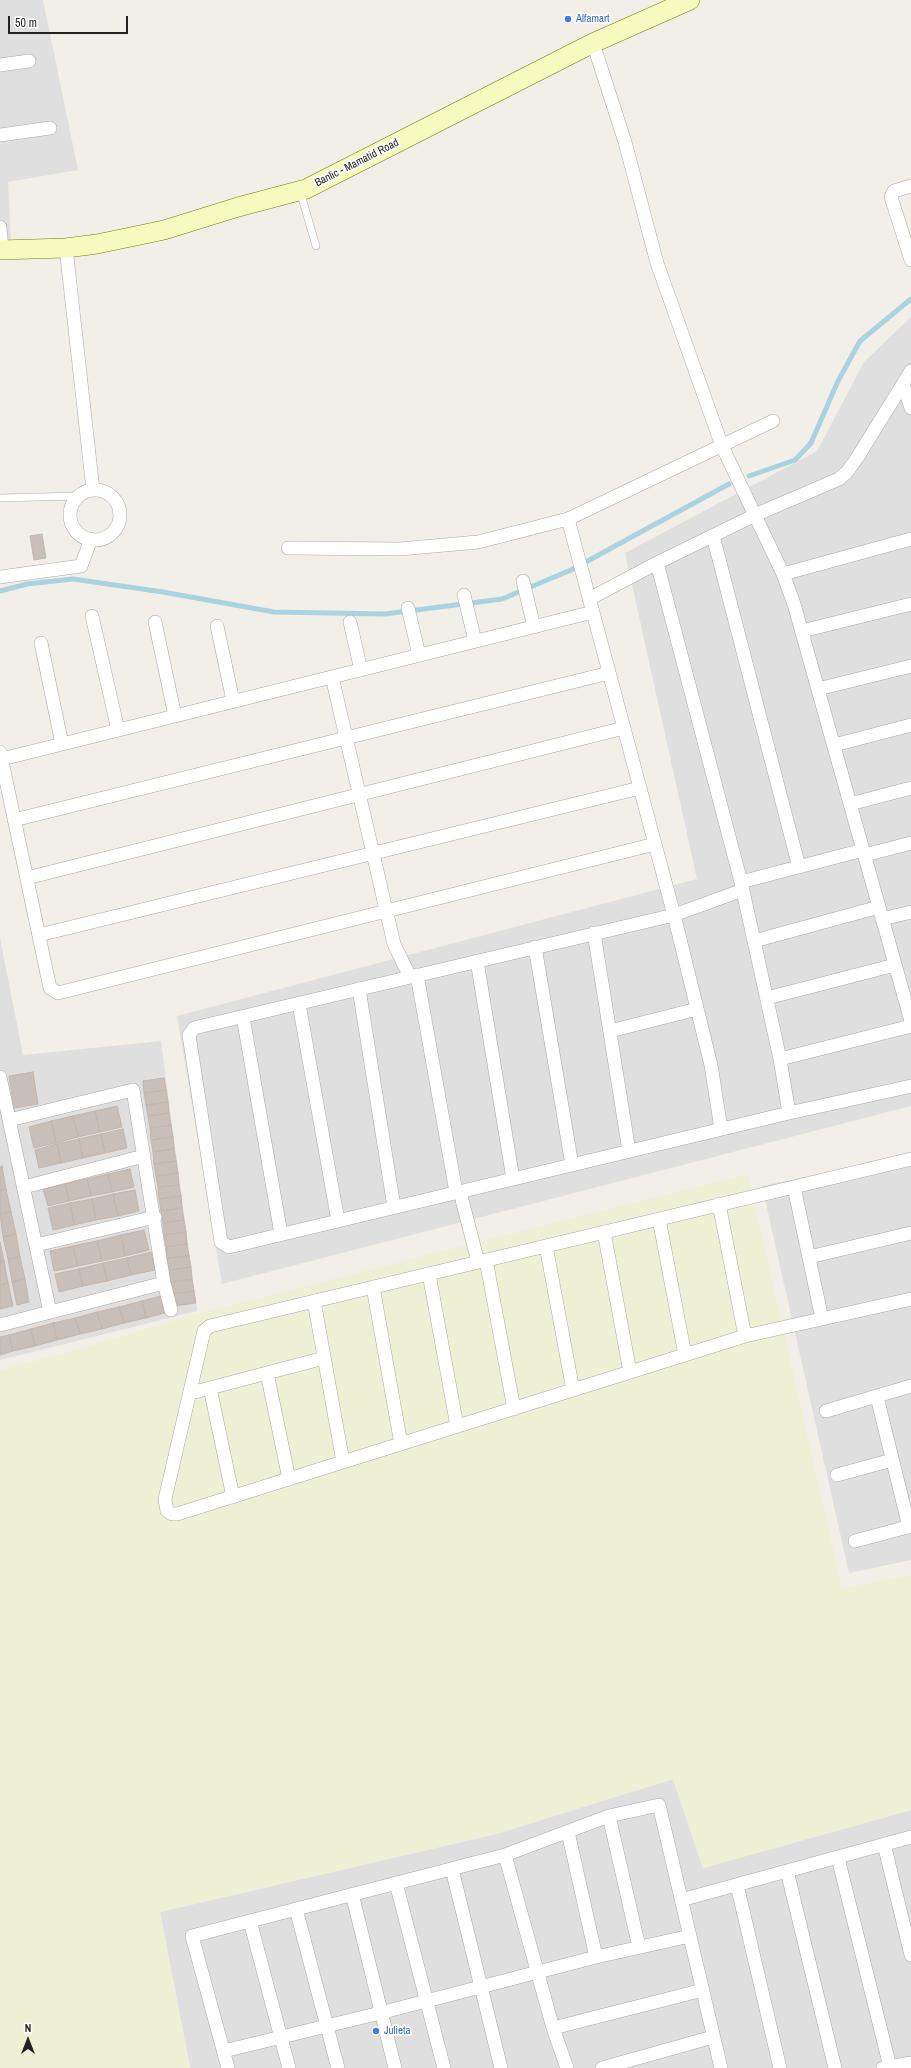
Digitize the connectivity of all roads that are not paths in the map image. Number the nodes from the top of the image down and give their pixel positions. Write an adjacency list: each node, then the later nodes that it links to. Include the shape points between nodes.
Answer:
1 (690, 0): 2 (main road, Banlic - Mamatid Road)
2 (593, 43): 8 (main road, Banlic - Mamatid Road); 18 (street, via 623,135 657,263)
3 (29, 60): 4 (street)
4 (0, 65)
5 (50, 128): 6 (street)
6 (0, 135)
7 (911, 186): 13 (street, via 894,191 891,197)
8 (300, 191): 10 (lane); 11 (main road, Banlic - Mamatid Road, via 164,230)
9 (0, 227): 12 (street)
10 (316, 246)
11 (66, 248): 12 (main road, Banlic - Mamatid Road); 19 (street)
12 (1, 250)
13 (911, 260)
14 (911, 371): 15 (street)
15 (902, 384): 16 (street); 22 (street, via 847,472 839,479)
16 (911, 408)
17 (773, 421): 18 (street)
18 (722, 446): 22 (street); 23 (street)
19 (93, 490): 20 (street); 25 (street, via 109,494 115,500 120,516 118,524 107,536)
20 (78, 496): 21 (lane); 25 (street, via 70,510 71,522 77,532)
21 (0, 498)
22 (755, 515): 24 (street); 29 (street)
23 (568, 519): 27 (street, via 478,542 400,549); 33 (street)
24 (713, 536): 28 (street); 69 (street)
25 (91, 539): 30 (street, via 81,566)
26 (911, 539): 29 (street)
27 (288, 548)
28 (657, 563): 33 (street); 71 (street)
29 (783, 574): 42 (street)
30 (0, 577)
31 (523, 582): 41 (street)
32 (464, 595): 43 (street)
33 (589, 599): 36 (street)
34 (911, 604): 42 (street)
35 (408, 608): 45 (street)
36 (593, 612): 41 (street); 48 (street)
37 (92, 616): 55 (street)
38 (155, 622): 52 (street)
39 (350, 622): 47 (street)
40 (217, 626): 51 (street)
41 (534, 627): 43 (street)
42 (802, 631): 50 (street)
43 (475, 641): 45 (street)
44 (41, 644): 57 (street)
45 (419, 655): 47 (street)
46 (911, 666): 50 (street)
47 (361, 670): 49 (street)
48 (609, 673): 54 (street); 56 (street)
49 (332, 677): 51 (street); 56 (street)
50 (818, 689): 58 (street)
51 (233, 702): 52 (street)
52 (175, 716): 55 (street)
53 (911, 725): 58 (street)
54 (624, 728): 60 (street); 62 (street)
55 (118, 730): 57 (street)
56 (346, 738): 62 (street); 64 (street)
57 (62, 744): 59 (street)
58 (834, 745): 63 (street)
59 (1, 755): 64 (street)
60 (640, 788): 66 (street); 67 (street)
61 (911, 788): 63 (street)
62 (359, 794): 67 (street); 70 (street)
63 (850, 804): 68 (street)
64 (14, 820): 70 (street)
65 (911, 843): 68 (street)
66 (655, 844): 72 (street); 75 (street)
67 (373, 853): 72 (street); 77 (street)
68 (864, 853): 69 (street); 74 (street)
69 (799, 867): 71 (street)
70 (27, 878): 77 (street)
71 (742, 886): 75 (street); 78 (street)
72 (386, 910): 77 (street, via 58,993 50,988); 82 (street, via 394,944)
73 (911, 912): 74 (street)
74 (881, 913): 78 (street); 81 (street)
75 (674, 914): 76 (street); 86 (street)
76 (594, 933): 79 (street); 90 (street)
77 (38, 935)
78 (754, 941): 84 (street)
79 (535, 947): 80 (street); 100 (street)
80 (477, 961): 82 (street); 101 (street)
81 (895, 965): 84 (street); 88 (street)
82 (413, 976): 83 (street); 104 (street)
83 (359, 989): 85 (street); 106 (street)
84 (767, 998): 91 (street)
85 (299, 1004): 87 (street); 109 (street)
86 (697, 1009): 90 (street); 96 (street, via 711,1065)
87 (244, 1017): 112 (street); 112 (street, via 194,1028 190,1034 221,1242 229,1246)
88 (911, 1021)
89 (911, 1026): 91 (street)
90 (610, 1031): 97 (street)
91 (780, 1059): 94 (street)
92 (0, 1077): 95 (street)
93 (911, 1086): 94 (street)
94 (789, 1113): 96 (street)
95 (9, 1120): 98 (street, via 133,1090); 102 (street)
96 (721, 1129): 97 (street)
97 (629, 1151): 100 (street)
98 (144, 1156): 102 (street); 107 (street)
99 (911, 1159): 103 (street)
100 (572, 1165): 101 (street)
101 (513, 1179): 104 (street)
102 (24, 1187): 113 (street)
103 (794, 1187): 105 (street); 115 (street)
104 (458, 1192): 106 (street); 116 (street)
105 (719, 1204): 108 (street); 126 (street)
106 (394, 1207): 109 (street)
107 (155, 1217): 113 (street); 118 (street)
108 (659, 1219): 110 (street); 127 (street)
109 (338, 1220): 112 (street)
110 (604, 1232): 114 (street); 129 (street)
111 (911, 1233): 115 (street)
112 (281, 1234)
113 (36, 1245): 123 (street)
114 (546, 1246): 116 (street); 133 (street)
115 (809, 1257): 124 (street)
116 (482, 1261): 117 (street); 136 (street)
117 (429, 1274): 119 (street); 138 (street)
118 (164, 1283): 122 (street); 123 (street)
119 (374, 1287): 121 (street); 139 (street)
120 (911, 1299): 124 (street)
121 (314, 1301): 128 (street); 134 (street, via 210,1326 204,1331)
122 (171, 1310)
123 (50, 1312): 125 (street)
124 (822, 1319): 126 (street)
125 (0, 1325)
126 (745, 1336): 127 (street)
127 (685, 1355): 129 (street)
128 (324, 1358): 130 (street); 141 (street)
129 (630, 1372): 133 (street)
130 (267, 1373): 132 (street); 143 (street)
131 (911, 1386): 135 (street)
132 (210, 1388): 134 (street); 144 (street)
133 (573, 1390): 136 (street)
134 (191, 1393): 144 (street, via 165,1499 168,1511 177,1514)
135 (877, 1397): 137 (street); 140 (street)
136 (514, 1409): 138 (street)
137 (826, 1411)
138 (457, 1426): 139 (street)
139 (401, 1444): 141 (street)
140 (892, 1460): 142 (street); 145 (street)
141 (343, 1462): 143 (street)
142 (837, 1475)
143 (289, 1479): 144 (street)
144 (233, 1497)
145 (910, 1527): 146 (street)
146 (856, 1541)
147 (609, 1816): 148 (street); 158 (street, via 658,1804); 162 (street)
148 (568, 1832): 151 (street); 164 (street)
149 (911, 1837): 150 (street)
150 (884, 1844): 152 (street); 163 (street)
151 (504, 1855): 153 (street); 165 (street)
152 (838, 1858): 154 (street); 176 (street)
153 (452, 1869): 155 (street); 166 (street)
154 (787, 1871): 156 (street); 187 (street)
155 (396, 1883): 157 (street); 168 (street)
156 (737, 1885): 158 (street); 186 (street)
157 (352, 1894): 159 (street); 169 (street)
158 (681, 1900): 161 (street)
159 (296, 1909): 160 (street); 170 (street)
160 (250, 1921): 172 (street); 174 (street, via 192,1936)
161 (690, 1936): 162 (street); 167 (street)
162 (639, 1947): 164 (street)
163 (911, 1955)
164 (596, 1957): 165 (street)
165 (538, 1973): 166 (street); 171 (street)
166 (480, 1987): 168 (street); 182 (street)
167 (703, 1990): 171 (street); 173 (street)
168 (426, 2001): 169 (street); 181 (street)
169 (380, 2013): 170 (street); 180 (street)
170 (327, 2026): 172 (street); 179 (street)
171 (553, 2028): 183 (street)
172 (282, 2036): 174 (street); 178 (street)
173 (713, 2037): 184 (street); 185 (street)
174 (224, 2051): 177 (street)
175 (911, 2063): 176 (street)
176 (887, 2067)
177 (228, 2068)
178 (289, 2068)
179 (338, 2068)
180 (395, 2068)
181 (444, 2068)
182 (501, 2068)
183 (567, 2068)
184 (602, 2068)
185 (721, 2068)
186 (780, 2068)
187 (835, 2068)

